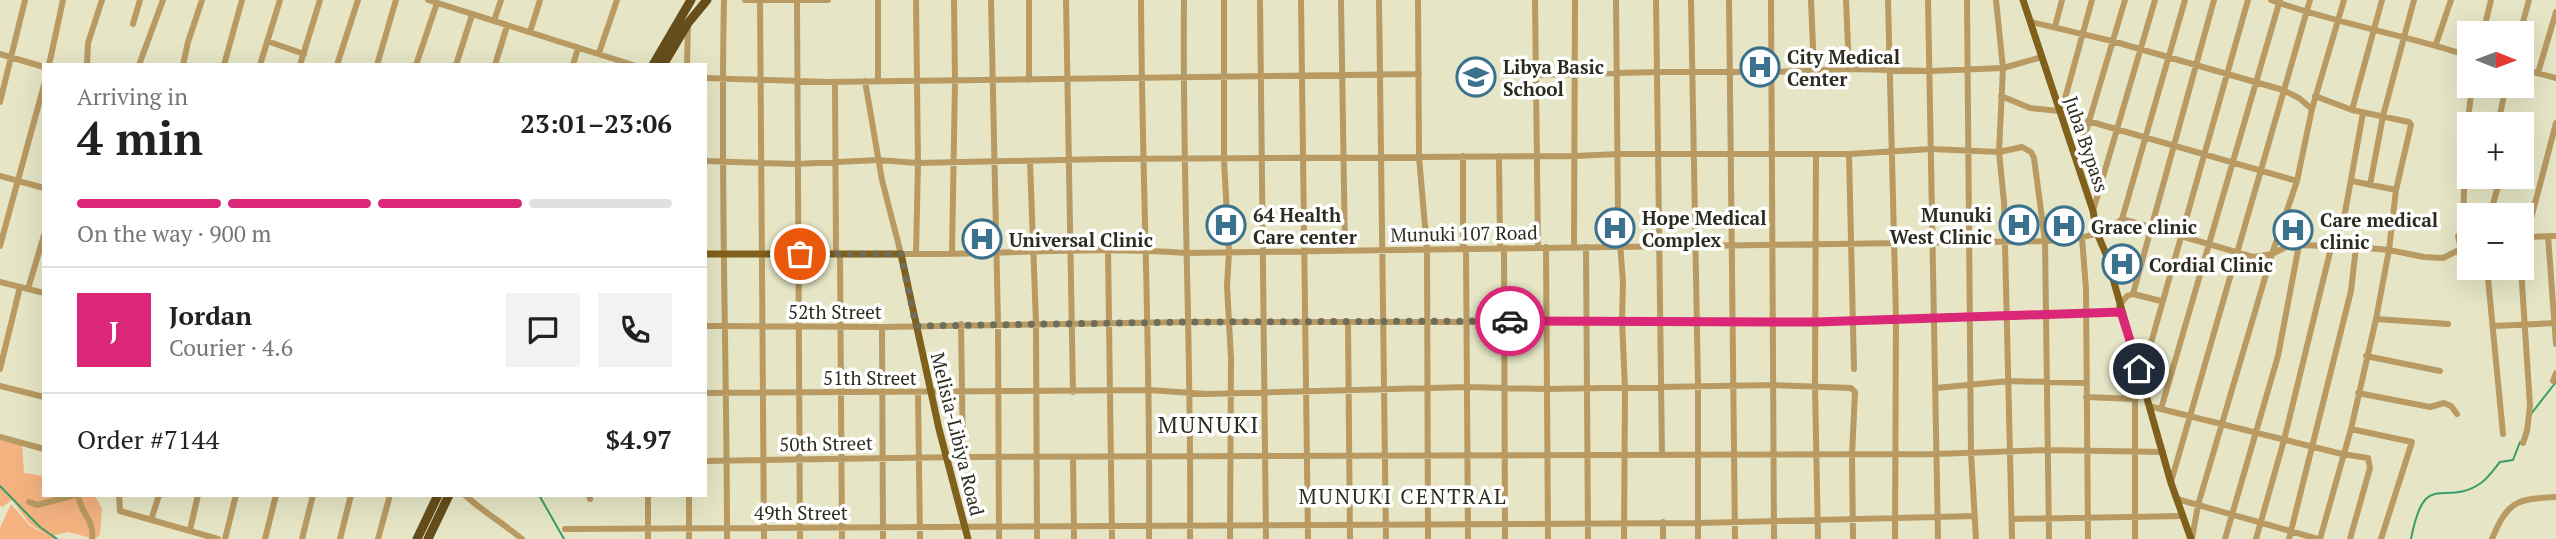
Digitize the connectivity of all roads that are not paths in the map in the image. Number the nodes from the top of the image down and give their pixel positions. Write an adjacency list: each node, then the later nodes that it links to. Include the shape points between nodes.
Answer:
1 (25, 0): 95 (street)
2 (63, 0): 98 (street)
3 (102, 0): 99 (street)
4 (140, 0): 79 (street)
5 (163, 0): 100 (street)
6 (202, 0): 101 (street)
7 (242, 0): 102 (street)
8 (280, 0): 86 (street)
9 (320, 0): 94 (street)
10 (358, 0): 105 (street)
11 (396, 0): 106 (street)
12 (428, 0): 68 (street)
13 (461, 0): 69 (street)
14 (500, 0): 74 (street)
15 (540, 0): 83 (street)
16 (617, 0): 92 (street)
17 (691, 0): 112 (highway)
18 (707, 0): 78 (highway)
19 (724, 0): 141 (street)
20 (745, 0): 21 (street)
21 (760, 0): 22 (street); 145 (street)
22 (797, 0): 23 (street); 146 (street)
23 (828, 0)
24 (878, 0): 151 (street)
25 (916, 0): 152 (street)
26 (954, 0): 147 (street)
27 (991, 0): 148 (street)
28 (1029, 0): 149 (street)
29 (1066, 0): 144 (street)
30 (1141, 0): 137 (street)
31 (1184, 0): 134 (street)
32 (1224, 0): 142 (street)
33 (1260, 0): 138 (street)
34 (1301, 0): 139 (street)
35 (1341, 0): 135 (street)
36 (1379, 0): 129 (street)
37 (1418, 0): 130 (street)
38 (1535, 0): 136 (street)
39 (1575, 0): 131 (street)
40 (1616, 0): 125 (street)
41 (1656, 0): 123 (street)
42 (1691, 0): 126 (street)
43 (1729, 0): 127 (street)
44 (1770, 0): 124 (street)
45 (1811, 0): 119 (street)
46 (1846, 0): 118 (street)
47 (1888, 0): 120 (street)
48 (1928, 0): 122 (street)
49 (1967, 0): 121 (street)
50 (1996, 0): 117 (street)
51 (2062, 0): 81 (street)
52 (2092, 0): 84 (street)
53 (2125, 0): 87 (street)
54 (2155, 0): 90 (street)
55 (2185, 0): 97 (street)
56 (2214, 0): 116 (street)
57 (2248, 0): 132 (street)
58 (2271, 0): 66 (street)
59 (2310, 0): 70 (street)
60 (2344, 0): 73 (street)
61 (2382, 0): 82 (street)
62 (2414, 0): 85 (street)
63 (2451, 0): 88 (street)
64 (2491, 0): 75 (street)
65 (2529, 0): 76 (street)
66 (2279, 1): 70 (street); 154 (street)
67 (2025, 2): 77 (main road, Juba Bypass)
68 (437, 3): 69 (street); 107 (street)
69 (458, 9): 72 (street)
70 (2306, 12): 73 (street); 155 (street)
71 (2556, 12): 133 (street)
72 (472, 15): 74 (street); 108 (street)
73 (2339, 20): 82 (street); 158 (street)
74 (494, 21): 80 (street)
75 (2486, 21)
76 (2523, 21)
77 (2031, 22): 81 (street); 96 (main road, Juba Bypass)
78 (688, 23): 113 (highway); 114 (street)
79 (132, 24)
80 (507, 26): 83 (street); 109 (street)
81 (2055, 27): 84 (street)
82 (2375, 30): 85 (street); 161 (street)
83 (530, 32): 89 (street)
84 (2082, 34): 87 (street); 162 (street)
85 (2404, 36): 88 (street); 164 (street)
86 (267, 41): 94 (street); 103 (street)
87 (2112, 41): 90 (street); 165 (street)
88 (2436, 44): 91 (street)
89 (578, 48): 92 (street); 110 (street)
90 (2140, 50): 97 (street); 167 (street)
91 (2457, 52)
92 (599, 53): 111 (street)
93 (0, 54): 95 (street)
94 (304, 54): 104 (street)
95 (12, 57): 115 (street); 159 (street)
96 (2042, 57): 117 (street); 162 (main road, Juba Bypass)
97 (2170, 57): 116 (street); 168 (street)
98 (49, 63)
99 (87, 63)
100 (140, 63)
101 (183, 63)
102 (226, 63)
103 (261, 63)
104 (301, 63)
105 (338, 63)
106 (378, 63)
107 (417, 63)
108 (457, 63)
109 (496, 63)
110 (574, 63)
111 (627, 63)
112 (654, 63)
113 (664, 63)
114 (687, 63)
115 (42, 65)
116 (2197, 66): 132 (street); 169 (street)
117 (2003, 68): 121 (street); 157 (street)
118 (1849, 69): 119 (street); 120 (street)
119 (1814, 70): 124 (street)
120 (1889, 70): 122 (street); 171 (street)
121 (1968, 70): 122 (street); 172 (street)
122 (1931, 71): 170 (street)
123 (1657, 72): 125 (street); 126 (street); 180 (street)
124 (1770, 72): 127 (street); 177 (street)
125 (1618, 73): 131 (street); 174 (street)
126 (1692, 73): 127 (street); 176 (street)
127 (1730, 73): 181 (street)
128 (2534, 73): 133 (street)
129 (1380, 74): 130 (street); 135 (street); 188 (street)
130 (1419, 74): 186 (street)
131 (1575, 74): 136 (street); 184 (street)
132 (2226, 74): 154 (street); 175 (street)
133 (2538, 74): 143 (street)
134 (1183, 75): 137 (street); 142 (street); 189 (street)
135 (1343, 75): 139 (street); 185 (street)
136 (1536, 75): 187 (street)
137 (1141, 76): 144 (street); 195 (street)
138 (1261, 77): 139 (street); 142 (street); 190 (street)
139 (1302, 77): 191 (street)
140 (707, 78): 141 (street)
141 (723, 78): 145 (street); 192 (street)
142 (1224, 78): 196 (street)
143 (2556, 78)
144 (1066, 79): 149 (street); 194 (street)
145 (759, 80): 146 (street); 198 (street)
146 (798, 80): 153 (street); 206 (street)
147 (955, 80): 148 (street); 152 (street); 204 (street)
148 (993, 80): 149 (street); 200 (street)
149 (1029, 80)
150 (865, 81): 151 (street); 153 (street); 193 (street)
151 (878, 81): 152 (street)
152 (918, 81): 203 (street)
153 (835, 82): 199 (street)
154 (2257, 84): 155 (street); 205 (street)
155 (2283, 90): 160 (street); 207 (street)
156 (42, 93): 209 (street)
157 (2001, 96): 162 (street); 173 (street)
158 (2315, 96): 160 (street); 161 (street)
159 (0, 102)
160 (2312, 109): 210 (street)
161 (2352, 110): 163 (street)
162 (2059, 113): 202 (main road, Juba Bypass)
163 (2363, 113): 164 (street); 211 (street)
164 (2383, 116): 212 (street); 214 (street, via 2411,123)
165 (2088, 121): 167 (street); 202 (street)
166 (2556, 123): 215 (street)
167 (2118, 129): 168 (street); 216 (street)
168 (2148, 137): 169 (street); 217 (street)
169 (2176, 146): 175 (street); 218 (street)
170 (1931, 149): 171 (street); 172 (street); 229 (street)
171 (1891, 151): 179 (street); 228 (street)
172 (1969, 152): 173 (street); 230 (street)
173 (1999, 152): 225 (street); 226 (street, via 2017,147 2032,154)
174 (1619, 153): 180 (street); 184 (street); 242 (street)
175 (2205, 153): 205 (street); 220 (street)
176 (1694, 154): 180 (street); 181 (street); 234 (street)
177 (1773, 154): 178 (street); 181 (street); 232 (street)
178 (1816, 154): 179 (street); 233 (street)
179 (1849, 154): 235 (street)
180 (1658, 155): 239 (street)
181 (1731, 155): 231 (street)
182 (1463, 156): 183 (street); 186 (street); 248 (street)
183 (1499, 156): 187 (street); 244 (street)
184 (1575, 156): 187 (street); 240 (street)
185 (1344, 157): 188 (street); 191 (street); 253 (street)
186 (1419, 157): 188 (street); 247 (street)
187 (1536, 157): 245 (street)
188 (1380, 158): 254 (street)
189 (1183, 159): 195 (street); 196 (street); 263 (street)
190 (1262, 159): 191 (street); 196 (street); 257 (street)
191 (1302, 159): 258 (street)
192 (723, 160): 197 (street); 198 (street); 266 (street)
193 (878, 160): 199 (street); 203 (street); 269 (street)
194 (1069, 160): 195 (street); 201 (street); 250 (street)
195 (1142, 160): 252 (street)
196 (1224, 160): 260 (street)
197 (707, 161)
198 (761, 162): 206 (street); 261 (street)
199 (836, 162): 206 (street); 268 (street)
200 (993, 162): 201 (street); 204 (street); 256 (street)
201 (1030, 162): 249 (street)
202 (2077, 162): 216 (main road, Juba Bypass)
203 (918, 163): 204 (street); 270 (street)
204 (954, 163): 262 (street)
205 (2233, 163): 207 (street); 236 (street)
206 (796, 164): 267 (street)
207 (2260, 172): 210 (street); 264 (street)
208 (0, 176): 209 (street)
209 (19, 180): 213 (street); 238 (street)
210 (2297, 181): 271 (street)
211 (2352, 181): 212 (street); 246 (street)
212 (2370, 185): 214 (street)
213 (42, 187)
214 (2396, 190): 255 (street)
215 (2534, 203)
216 (2093, 211): 219 (main road, Juba Bypass)
217 (2122, 219): 218 (street); 219 (street, Munuki 107 Road)
218 (2153, 228): 220 (street); 278 (street)
219 (2097, 233): 224 (street, Munuki 107 Road); 280 (main road, Juba Bypass)
220 (2180, 235): 236 (street); 279 (street)
221 (2547, 236): 222 (street); 223 (street); 309 (street)
222 (2556, 236)
223 (2534, 237)
224 (2082, 238): 226 (street, Munuki 107 Road); 281 (street)
225 (2005, 241): 226 (street, Munuki 107 Road); 230 (street, Munuki 107 Road); 284 (street)
226 (2045, 241): 282 (street)
227 (42, 242): 276 (street)
228 (1894, 242): 229 (street, Munuki 107 Road); 235 (street, Munuki 107 Road); 285 (street)
229 (1932, 242): 230 (street, Munuki 107 Road); 286 (street)
230 (1969, 242): 283 (street)
231 (1732, 244): 232 (street, Munuki 107 Road); 234 (street, Munuki 107 Road); 308 (street)
232 (1773, 244): 233 (street, Munuki 107 Road); 334 (street)
233 (1815, 244): 235 (street, Munuki 107 Road); 300 (street)
234 (1696, 245): 239 (street, Munuki 107 Road); 299 (street)
235 (1852, 245): 292 (street)
236 (2208, 245): 264 (street); 371 (street)
237 (2298, 245): 246 (street); 271 (street); 376 (street, via 2284,330)
238 (0, 246)
239 (1659, 246): 242 (street, Munuki 107 Road); 298 (street)
240 (1574, 247): 241 (street, Munuki 107 Road); 245 (street, Munuki 107 Road)
241 (1586, 247): 242 (street, Munuki 107 Road); 290 (street)
242 (1620, 247): 291 (street)
243 (2356, 247): 246 (street); 255 (street); 381 (street, via 2351,291)
244 (1502, 248): 245 (street, Munuki 107 Road); 248 (street, Munuki 107 Road); 289 (street)
245 (1542, 248): 297 (street)
246 (2331, 248): 379 (street)
247 (1427, 249): 248 (street, Munuki 107 Road); 254 (street, Munuki 107 Road); 296 (street)
248 (1465, 249): 288 (street)
249 (1032, 250): 250 (street, Munuki 107 Road); 256 (street, Munuki 107 Road); 301 (street)
250 (1070, 250): 251 (street, Munuki 107 Road); 302 (street)
251 (1108, 250): 252 (street, Munuki 107 Road); 303 (street)
252 (1145, 250): 263 (street, Munuki 107 Road); 304 (street)
253 (1345, 250): 254 (street, Munuki 107 Road); 258 (street, Munuki 107 Road)
254 (1381, 250): 295 (street)
255 (2389, 250): 259 (street, via 2444,258); 287 (street)
256 (996, 251): 262 (street, Munuki 107 Road); 311 (street)
257 (1264, 251): 258 (street, Munuki 107 Road); 260 (street, Munuki 107 Road); 306 (street)
258 (1303, 251): 307 (street)
259 (2457, 251)
260 (1229, 252): 263 (street, Munuki 107 Road); 305 (street)
261 (761, 253): 266 (main road, Munuki 107 Road); 267 (main road, Munuki 107 Road); 316 (street)
262 (952, 253): 270 (street, Munuki 107 Road)
263 (1186, 253): 293 (street)
264 (2238, 253): 271 (street, via 2253,257); 373 (street)
265 (707, 254): 266 (main road, Munuki 107 Road)
266 (724, 254): 315 (street)
267 (800, 254): 268 (main road, Munuki 107 Road); 319 (street)
268 (838, 254): 269 (main road, Munuki 107 Road); 320 (street)
269 (901, 254): 270 (street, Munuki 107 Road); 317 (main road, Melisia-Libiya Road)
270 (916, 254)
271 (2272, 254): 374 (street)
272 (2488, 280): 318 (street)
273 (2521, 280): 313 (street)
274 (0, 282): 275 (street)
275 (20, 287): 276 (street); 324 (street)
276 (28, 289): 277 (street)
277 (42, 292)
278 (2133, 294): 279 (street); 280 (street)
279 (2161, 301): 326 (street)
280 (2120, 309): 281 (street, 52th Street); 326 (main road, Juba Bypass)
281 (2085, 313): 282 (street, 52th Street); 331 (street)
282 (2046, 314): 284 (street, 52th Street); 333 (street)
283 (1970, 316): 284 (street, 52th Street); 286 (street, 52th Street); 332 (street)
284 (2006, 317): 329 (street)
285 (1896, 318): 286 (street, 52th Street); 292 (street, 52th Street); 389 (street)
286 (1936, 318): 345 (street)
287 (2376, 318): 312 (street); 323 (street)
288 (1468, 321): 289 (street, 52th Street); 296 (street, 52th Street); 339 (street)
289 (1504, 321): 297 (street, 52th Street); 340 (street)
290 (1587, 321): 291 (street, 52th Street); 297 (street, 52th Street); 343 (street)
291 (1622, 321): 298 (street, 52th Street); 344 (street)
292 (1854, 321): 300 (street, 52th Street); 325 (street)
293 (1188, 322): 304 (street, 52th Street); 305 (street, 52th Street); 362 (street)
294 (1348, 322): 295 (street, 52th Street); 307 (street, 52th Street); 349 (street)
295 (1385, 322): 296 (street, 52th Street); 350 (street)
296 (1427, 322): 342 (street)
297 (1546, 322): 346 (street)
298 (1660, 322): 299 (street, 52th Street); 341 (street)
299 (1697, 322): 308 (street, 52th Street); 336 (street)
300 (1816, 322): 308 (street, 52th Street); 338 (street)
301 (1036, 323): 302 (street, 52th Street); 311 (street, 52th Street); 353 (street)
302 (1073, 323): 303 (street, 52th Street); 354 (street)
303 (1109, 323): 304 (street, 52th Street); 361 (street)
304 (1147, 323): 347 (street)
305 (1229, 323): 306 (street, 52th Street); 403 (street)
306 (1265, 323): 307 (street, 52th Street); 355 (street)
307 (1306, 323): 348 (street)
308 (1733, 323): 337 (street)
309 (2555, 323): 313 (street); 322 (street)
310 (961, 324): 311 (street, 52th Street); 317 (street, 52th Street); 351 (street)
311 (998, 324): 352 (street)
312 (2448, 324)
313 (2523, 325): 318 (street); 380 (street, via 2530,406)
314 (707, 326): 315 (street, 52th Street)
315 (723, 326): 316 (street, 52th Street); 364 (street)
316 (761, 326): 319 (street, 52th Street); 356 (street)
317 (916, 326): 321 (street, 52th Street); 360 (main road, Melisia-Libiya Road)
318 (2494, 326): 377 (street)
319 (798, 327): 320 (street, 52th Street); 357 (street)
320 (841, 327): 321 (street, 52th Street); 358 (street)
321 (882, 327): 359 (street)
322 (2556, 344)
323 (2366, 356): 327 (street); 366 (street)
324 (0, 369)
325 (1854, 369)
326 (2139, 369): 369 (street); 370 (main road, Juba Bypass)
327 (2440, 371)
328 (2556, 373): 330 (street)
329 (2009, 381): 332 (street); 333 (street); 386 (street)
330 (2553, 381)
331 (2085, 383): 333 (street); 368 (street)
332 (1971, 384): 345 (street); 388 (street)
333 (2046, 384): 383 (street)
334 (1774, 385): 337 (street, 51th Street); 338 (street, 51th Street); 398 (street)
335 (0, 386): 367 (street)
336 (1698, 386): 337 (street, 51th Street); 341 (street, 51th Street); 396 (street)
337 (1733, 386): 397 (street)
338 (1815, 386): 399 (street); 400 (street, 51th Street, via 1854,390)
339 (1468, 387): 340 (street, 51th Street); 342 (street, 51th Street); 409 (street)
340 (1505, 387): 346 (street, 51th Street); 410 (street)
341 (1661, 387): 344 (street, 51th Street); 395 (street)
342 (1428, 388): 350 (street, 51th Street); 408 (street)
343 (1588, 388): 344 (street, 51th Street); 346 (street, 51th Street); 393 (street)
344 (1625, 388): 394 (street)
345 (1936, 388): 390 (street)
346 (1547, 389): 392 (street)
347 (1149, 390): 361 (street, 51th Street); 362 (street, 51th Street); 401 (street)
348 (1307, 390): 349 (street, 51th Street); 355 (street, 51th Street); 405 (street)
349 (1349, 390): 350 (street, 51th Street); 406 (street)
350 (1385, 390): 407 (street)
351 (961, 391): 352 (street, 51th Street); 360 (street, 51th Street); 413 (street)
352 (998, 391): 353 (street, 51th Street); 414 (street)
353 (1035, 391): 354 (street, 51th Street); 415 (street)
354 (1073, 391): 361 (street, 51th Street)
355 (1266, 391): 362 (street, 51th Street); 404 (street)
356 (761, 392): 357 (street, 51th Street); 364 (street, 51th Street); 421 (street)
357 (800, 392): 358 (street, 51th Street); 422 (street)
358 (841, 392): 359 (street, 51th Street); 419 (street)
359 (882, 392): 365 (street, 51th Street); 418 (street)
360 (932, 392): 365 (street, 51th Street); 412 (main road, Melisia-Libiya Road)
361 (1108, 392): 417 (street)
362 (1189, 392): 402 (street)
363 (707, 393): 364 (street, 51th Street)
364 (727, 393): 420 (street)
365 (918, 393): 411 (street)
366 (2358, 393): 372 (street, via 2430,407 2444,402); 375 (street)
367 (42, 396)
368 (2085, 397): 369 (street); 384 (street)
369 (2136, 399): 385 (street)
370 (2149, 406): 371 (street); 387 (main road, Juba Bypass)
371 (2161, 409): 373 (street)
372 (2457, 414)
373 (2190, 415): 374 (street); 424 (street)
374 (2222, 425): 376 (street); 443 (street)
375 (2350, 429): 391 (street); 545 (street, via 2412,442)
376 (2255, 433): 379 (street); 444 (street)
377 (2502, 434)
378 (0, 437): 382 (street)
379 (2284, 440): 381 (street); 460 (street)
380 (2523, 443)
381 (2313, 446): 391 (street); 489 (street)
382 (42, 448)
383 (2046, 450): 384 (street, 50th Street); 386 (street, 50th Street); 453 (street)
384 (2087, 450): 385 (street, 50th Street); 450 (street)
385 (2136, 451): 387 (street, 50th Street); 449 (street)
386 (2009, 452): 388 (street, 50th Street); 452 (street)
387 (2162, 452): 424 (main road, Juba Bypass)
388 (1971, 453): 390 (street, 50th Street); 445 (street)
389 (1894, 454): 390 (street, 50th Street); 400 (street, 50th Street); 447 (street)
390 (1936, 454): 448 (street)
391 (2342, 454): 543 (street); 544 (street, via 2368,458 2371,468)
392 (1547, 455): 393 (street, 50th Street); 410 (street, 50th Street); 461 (street)
393 (1588, 455): 394 (street, 50th Street); 462 (street)
394 (1624, 455): 395 (street, 50th Street); 458 (street)
395 (1662, 455): 396 (street, 50th Street)
396 (1699, 455): 397 (street, 50th Street); 463 (street)
397 (1736, 455): 398 (street, 50th Street); 455 (street)
398 (1775, 455): 399 (street, 50th Street); 456 (street)
399 (1818, 455): 400 (street, 50th Street); 457 (street)
400 (1852, 455): 451 (street)
401 (1147, 456): 402 (street, 50th Street); 417 (street, 50th Street); 472 (street)
402 (1191, 456): 403 (street, 50th Street); 473 (street)
403 (1229, 456): 404 (street, 50th Street); 474 (street)
404 (1266, 456): 405 (street, 50th Street); 465 (street)
405 (1308, 456): 406 (street, 50th Street); 466 (street)
406 (1349, 456): 407 (street, 50th Street); 467 (street)
407 (1385, 456): 408 (street, 50th Street); 468 (street)
408 (1428, 456): 409 (street, 50th Street); 469 (street)
409 (1468, 456): 410 (street, 50th Street); 470 (street)
410 (1504, 456): 471 (street)
411 (920, 457): 412 (street, 50th Street); 418 (street, 50th Street); 479 (street)
412 (946, 457): 413 (street, 50th Street); 480 (main road, Melisia-Libiya Road)
413 (963, 457): 414 (street, 50th Street)
414 (998, 457): 415 (street, 50th Street); 481 (street)
415 (1035, 457): 416 (street, 50th Street); 475 (street)
416 (1073, 457): 417 (street, 50th Street); 476 (street)
417 (1111, 457): 464 (street)
418 (883, 458): 419 (street, 50th Street); 478 (street)
419 (841, 459): 422 (street, 50th Street); 477 (street)
420 (727, 460): 421 (street, 50th Street); 423 (street, 50th Street); 484 (street)
421 (763, 460): 422 (street, 50th Street); 485 (street)
422 (800, 460): 486 (street)
423 (707, 461)
424 (2171, 483): 441 (main road, Juba Bypass)
425 (69, 497): 442 (street, via 37,505)
426 (78, 497): 490 (street, via 90,521)
427 (119, 497): 454 (street, via 120,511)
428 (158, 497): 454 (street)
429 (198, 497): 488 (street)
430 (236, 497): 492 (street)
431 (276, 497): 493 (street)
432 (312, 497): 494 (street)
433 (350, 497): 495 (street)
434 (389, 497): 496 (street)
435 (437, 497): 497 (highway)
436 (448, 497): 498 (highway)
437 (467, 497): 499 (street)
438 (648, 497): 482 (street)
439 (688, 497): 483 (street)
440 (2556, 497): 546 (street, via 2517,502 2500,520)
441 (2177, 499): 443 (street); 446 (main road, Juba Bypass)
442 (29, 502)
443 (2198, 505): 444 (street); 539 (street)
444 (2232, 514): 460 (street); 540 (street)
445 (1975, 516): 448 (street, 49th Street); 534 (street)
446 (2183, 516): 449 (street); 539 (main road, Juba Bypass)
447 (1894, 517): 448 (street, 49th Street); 451 (street, 49th Street); 532 (street)
448 (1938, 517): 533 (street)
449 (2135, 517): 450 (street); 538 (street)
450 (2088, 518): 453 (street); 537 (street)
451 (1853, 519): 457 (street, 49th Street); 531 (street)
452 (2012, 519): 453 (street); 535 (street)
453 (2048, 519): 536 (street)
454 (151, 520): 488 (street)
455 (1735, 520): 456 (street, 49th Street); 463 (street, 49th Street); 528 (street)
456 (1774, 520): 457 (street, 49th Street); 529 (street)
457 (1818, 520): 530 (street)
458 (1624, 522): 459 (street, 49th Street); 462 (street, 49th Street); 525 (street)
459 (1663, 522): 463 (street, 49th Street); 526 (street)
460 (2259, 522): 489 (street); 541 (street)
461 (1548, 523): 462 (street, 49th Street); 471 (street, 49th Street); 523 (street)
462 (1588, 523): 524 (street)
463 (1698, 523): 527 (street)
464 (1112, 524): 472 (street, 49th Street); 476 (street, 49th Street); 512 (street)
465 (1266, 524): 466 (street, 49th Street); 474 (street, 49th Street); 516 (street)
466 (1308, 524): 467 (street, 49th Street); 517 (street)
467 (1350, 524): 468 (street, 49th Street); 518 (street)
468 (1386, 524): 469 (street, 49th Street); 519 (street)
469 (1428, 524): 470 (street, 49th Street); 520 (street)
470 (1468, 524): 471 (street, 49th Street); 521 (street)
471 (1505, 524): 522 (street)
472 (1149, 525): 473 (street, 49th Street); 513 (street)
473 (1190, 525): 474 (street, 49th Street); 514 (street)
474 (1229, 525): 515 (street)
475 (1037, 526): 476 (street, 49th Street); 481 (street, 49th Street); 510 (street)
476 (1074, 526): 511 (street)
477 (841, 527): 478 (street, 49th Street); 486 (street, 49th Street); 505 (street)
478 (883, 527): 479 (street, 49th Street); 506 (street)
479 (920, 527): 480 (street, 49th Street); 507 (street)
480 (965, 527): 481 (street, 49th Street); 508 (main road, Melisia-Libiya Road)
481 (999, 527): 509 (street)
482 (648, 528): 483 (street, 49th Street); 487 (street, 49th Street); 500 (street)
483 (689, 528): 484 (street, 49th Street); 501 (street)
484 (727, 528): 485 (street, 49th Street); 502 (street)
485 (763, 528): 486 (street, 49th Street); 503 (street)
486 (800, 528): 504 (street)
487 (565, 529)
488 (190, 530): 491 (street)
489 (2291, 530): 542 (street); 543 (street)
490 (92, 539)
491 (218, 539)
492 (225, 539)
493 (265, 539)
494 (302, 539)
495 (340, 539)
496 (378, 539)
497 (417, 539)
498 (428, 539)
499 (522, 539)
500 (648, 539)
501 (689, 539)
502 (727, 539)
503 (764, 539)
504 (800, 539)
505 (842, 539)
506 (883, 539)
507 (920, 539)
508 (968, 539)
509 (999, 539)
510 (1037, 539)
511 (1074, 539)
512 (1112, 539)
513 (1149, 539)
514 (1190, 539)
515 (1230, 539)
516 (1266, 539)
517 (1308, 539)
518 (1350, 539)
519 (1386, 539)
520 (1428, 539)
521 (1468, 539)
522 (1505, 539)
523 (1548, 539)
524 (1588, 539)
525 (1624, 539)
526 (1663, 539)
527 (1698, 539)
528 (1735, 539)
529 (1774, 539)
530 (1818, 539)
531 (1853, 539)
532 (1895, 539)
533 (1938, 539)
534 (1976, 539)
535 (2012, 539)
536 (2049, 539)
537 (2088, 539)
538 (2135, 539)
539 (2192, 539)
540 (2225, 539)
541 (2256, 539)
542 (2289, 539)
543 (2319, 539)
544 (2350, 539)
545 (2381, 539)
546 (2492, 539)

